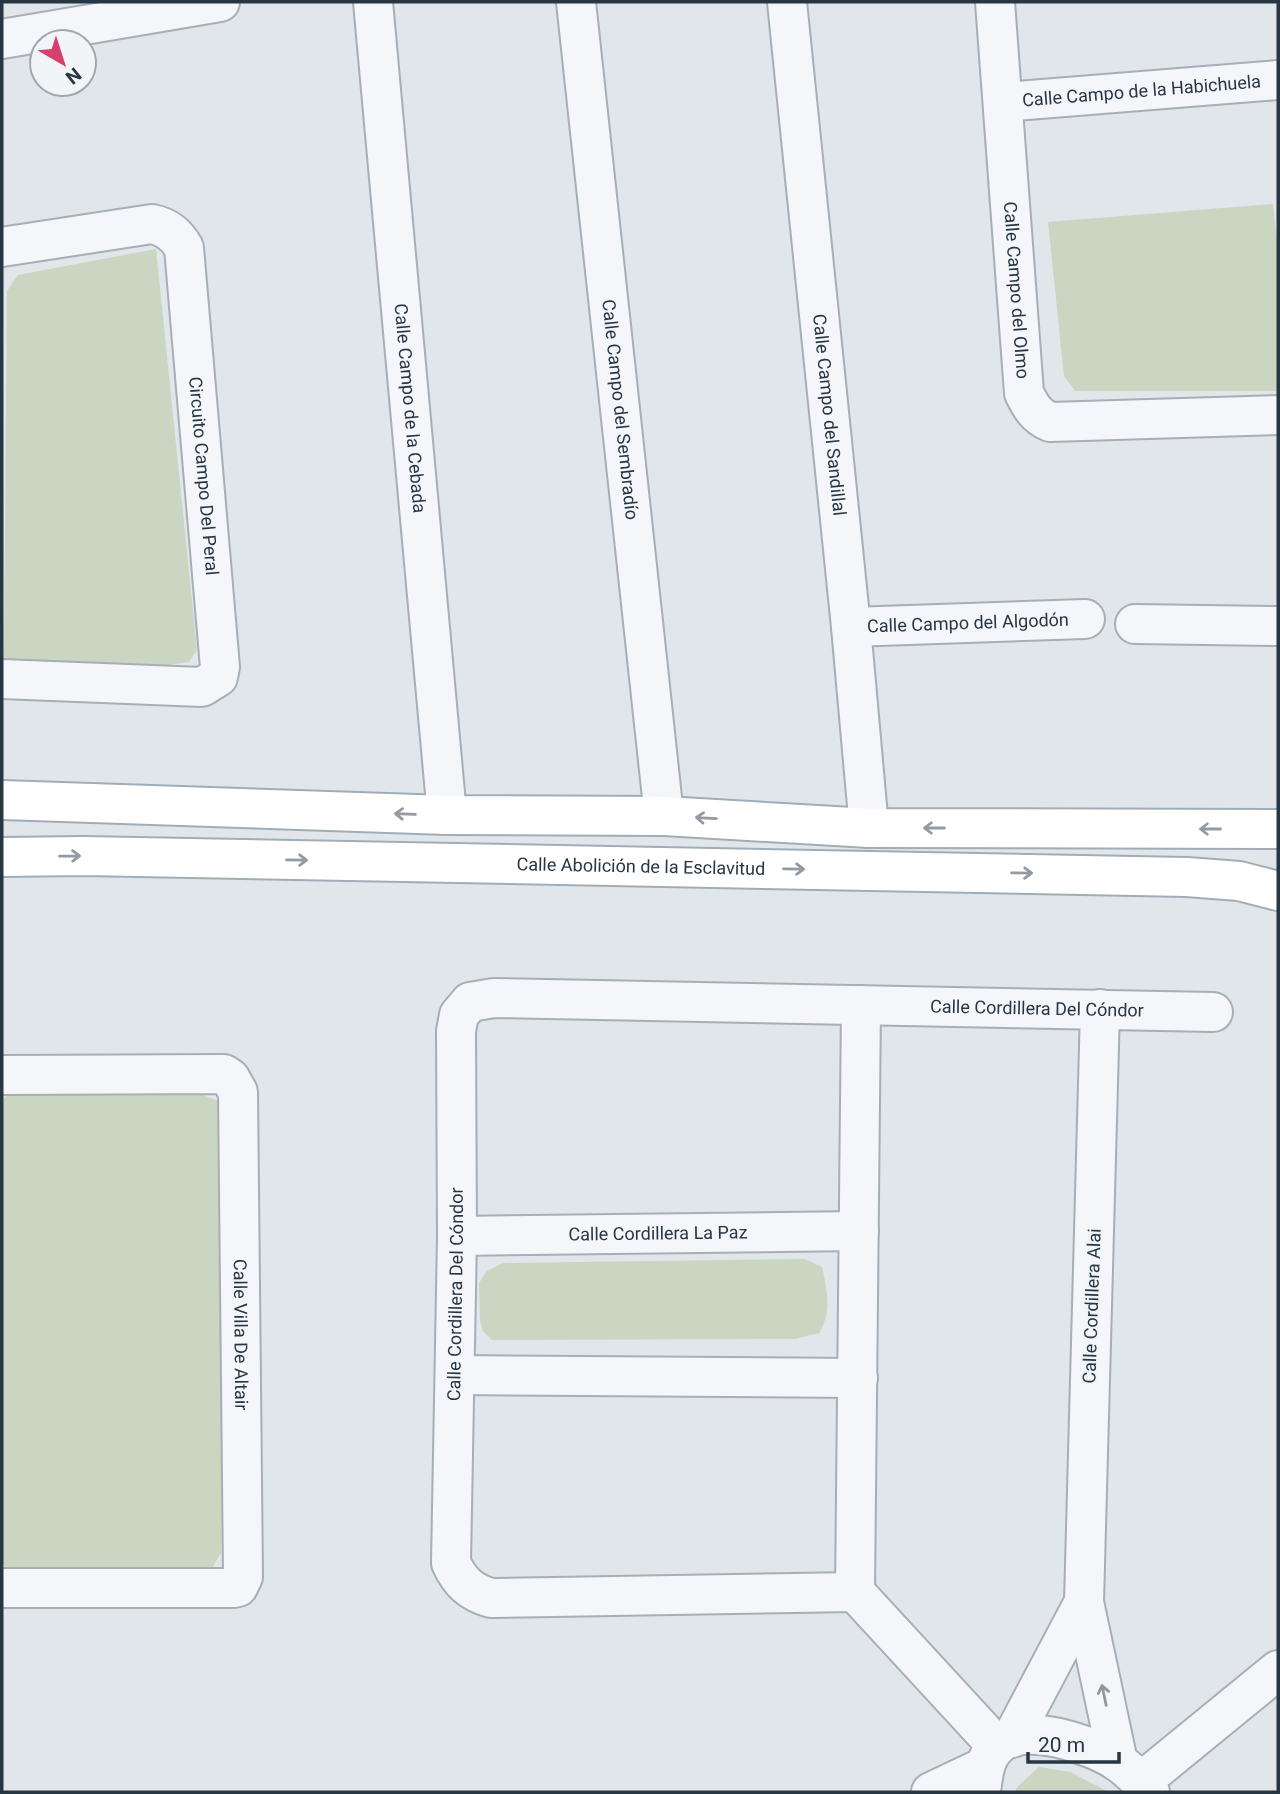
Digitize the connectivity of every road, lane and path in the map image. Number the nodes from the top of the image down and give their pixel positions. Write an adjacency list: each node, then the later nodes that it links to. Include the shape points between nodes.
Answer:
1 (220, 2): 6 (street)
2 (373, 2): 17 (street, Calle Campo de la Cebada)
3 (576, 2): 18 (street, Calle Campo del Sembradío)
4 (787, 2): 14 (street, Calle Campo del Sandillal)
5 (995, 2): 8 (street, Calle Campo del Olmo)
6 (2, 39)
7 (1278, 80): 8 (street, Calle Campo de la Habichuela)
8 (1004, 102): 10 (street, Calle Campo del Olmo, via 1024,393 1039,417 1050,422)
9 (2, 247): 15 (street, Circuito Campo Del Peral, via 152,224 171,232 184,248 220,667 214,682 202,687)
10 (1278, 415)
11 (1085, 619): 14 (street, Calle Campo del Algodón)
12 (1135, 624): 13 (street)
13 (1278, 626)
14 (851, 627): 19 (street, Calle Campo del Sandillal)
15 (2, 679)
16 (2, 800): 17 (main road, one-way to 16)
17 (447, 815): 18 (main road)
18 (664, 816): 19 (main road, one-way to 18)
19 (869, 828): 20 (main road, one-way to 19)
20 (1278, 829)
21 (2, 857): 22 (main road, Calle Abolición de la Esclavitud, one-way to 22, via 1186,877 1239,881)
22 (1278, 891)
23 (861, 1005): 24 (street, Calle Cordillera Del Cóndor); 27 (street); 28 (street, Calle Cordillera Del Cóndor, via 494,998 470,1002 459,1015 456,1031)
24 (1100, 1009): 25 (street, Calle Cordillera Del Cóndor); 33 (street, Calle Cordillera Alai)
25 (1213, 1012)
26 (2, 1075): 31 (street, Calle Villa De Altair, via 224,1074 236,1086 243,1577 233,1588)
27 (859, 1231): 28 (street, Calle Cordillera La Paz); 30 (street)
28 (457, 1237): 29 (street, Calle Cordillera Del Cóndor)
29 (456, 1375): 30 (street); 32 (street, Calle Cordillera Del Cóndor, via 451,1563 458,1577 479,1594 491,1598)
30 (858, 1378): 32 (street)
31 (2, 1588)
32 (855, 1592): 35 (street)
33 (1084, 1602): 35 (street, Calle Cordillera Alai); 36 (street, Calle Cordillera Alai, one-way to 33)
34 (1278, 1670): 36 (street)
35 (993, 1761): 36 (street, via 1026,1735 1065,1739); 37 (street)
36 (1136, 1779)
37 (931, 1792)

